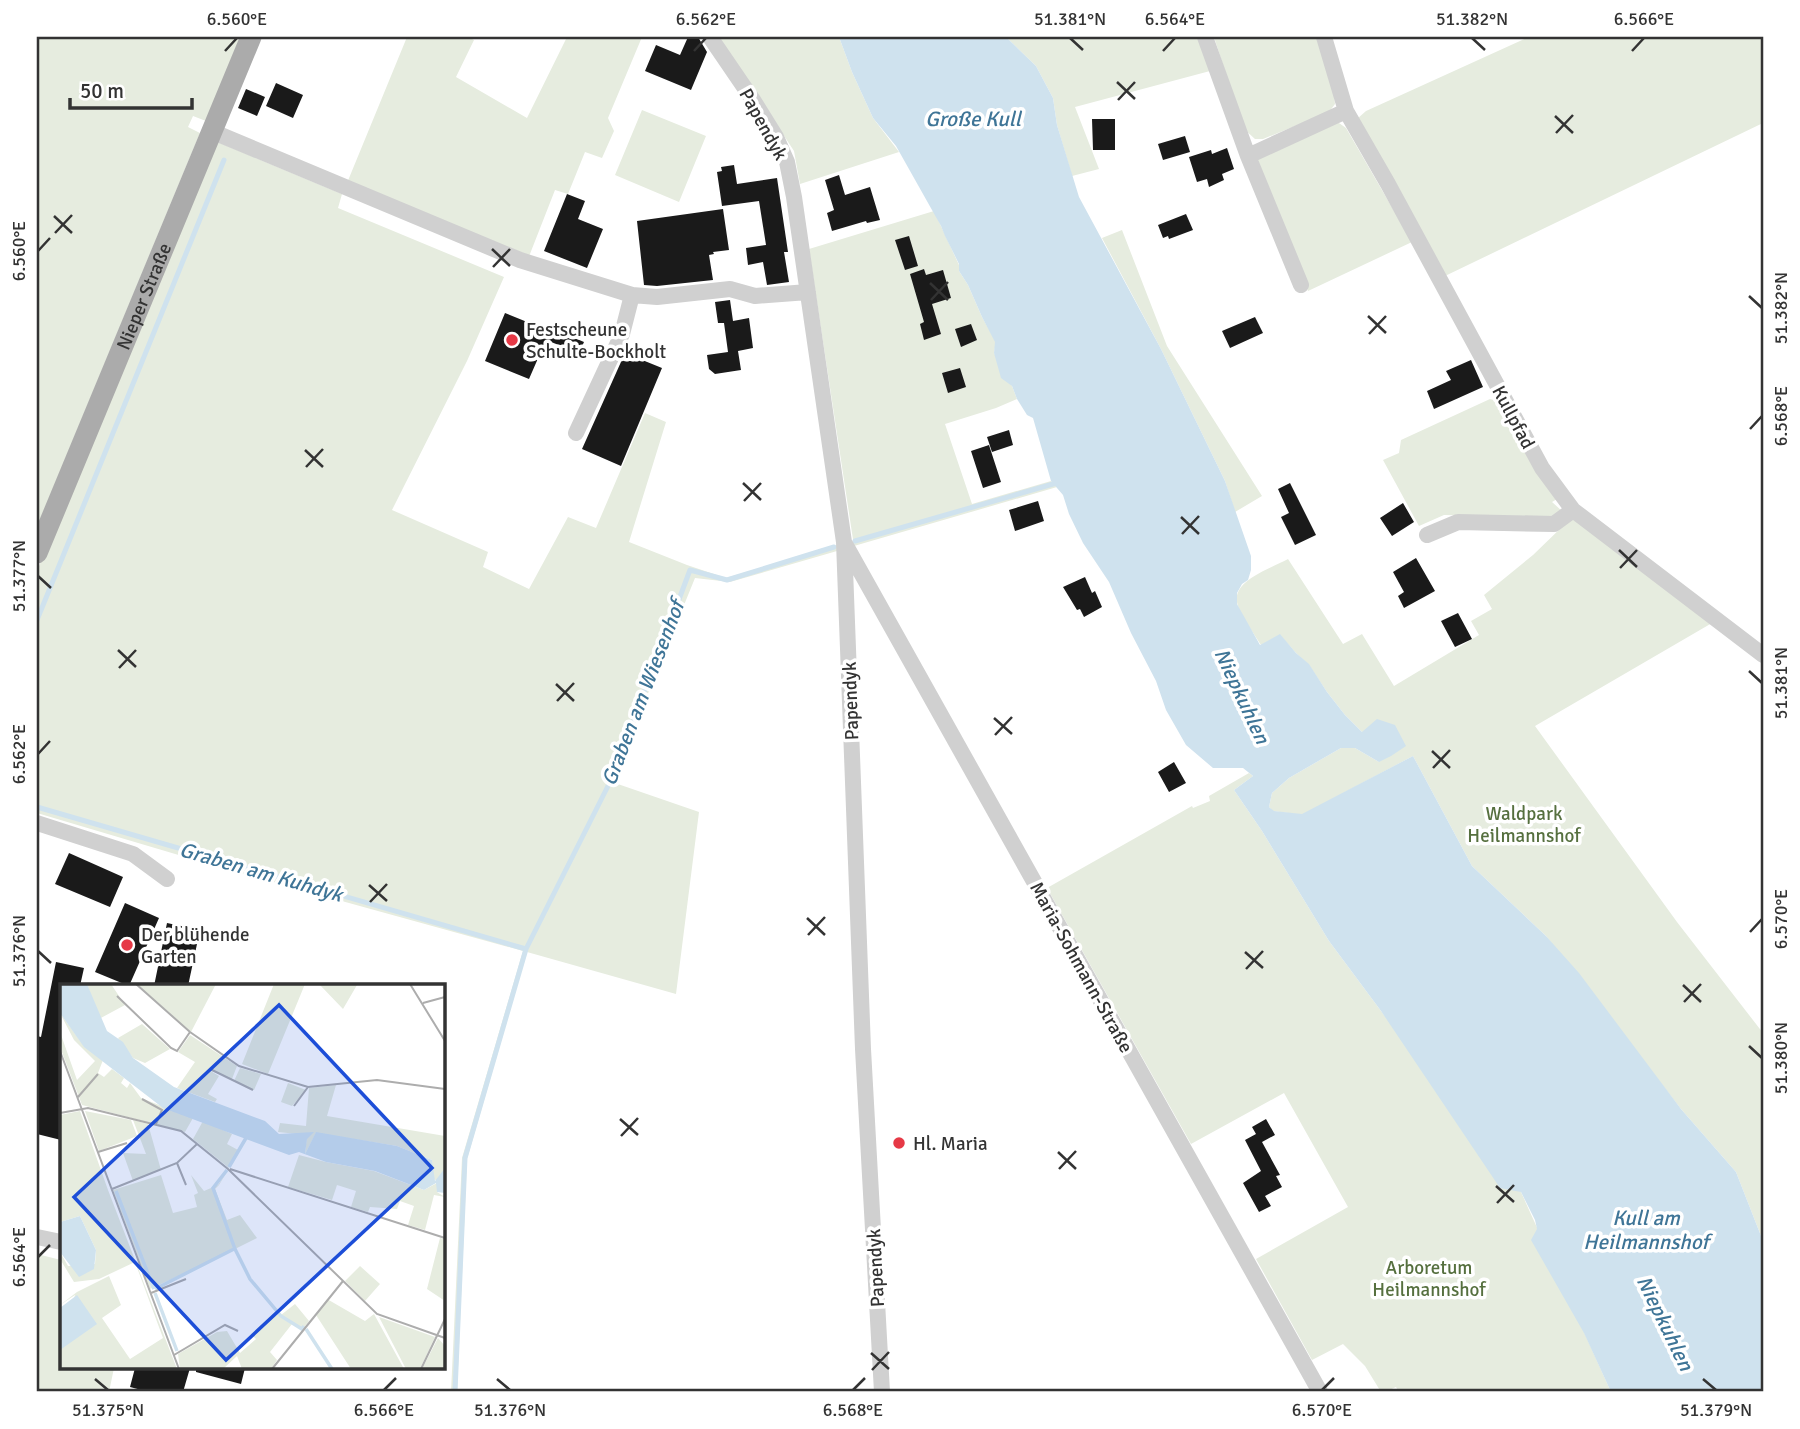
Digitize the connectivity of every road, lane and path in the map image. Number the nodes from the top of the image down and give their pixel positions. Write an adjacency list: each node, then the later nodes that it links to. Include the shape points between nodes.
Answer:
1 (251, 37): 6 (main road, Nieper Straße)
2 (709, 37): 9 (street, Papendyk, via 765,118 787,162)
3 (1205, 37): 7 (street)
4 (1324, 37): 5 (street, Kullpfad)
5 (1346, 111): 7 (street); 12 (street, Kullpfad, via 1542,468)
6 (212, 131): 10 (street, via 520,260); 15 (main road, Nieper Straße)
7 (1248, 156): 8 (street)
8 (1301, 285)
9 (808, 292): 10 (street, via 755,296 730,289 657,297); 14 (street, Papendyk)
10 (632, 295): 11 (street, via 622,334)
11 (576, 433)
12 (1573, 510): 13 (street, via 1554,524 1458,522); 16 (street, Kullpfad)
13 (1427, 535)
14 (844, 542): 21 (street, Papendyk, via 863,1049); 22 (street, Maria-Sohmann-Straße)
15 (37, 554)
16 (1763, 655)
17 (37, 823): 18 (street, via 132,854)
18 (167, 879)
19 (37, 1237): 20 (street)
20 (60, 1242)
21 (882, 1392)
22 (1320, 1392)

